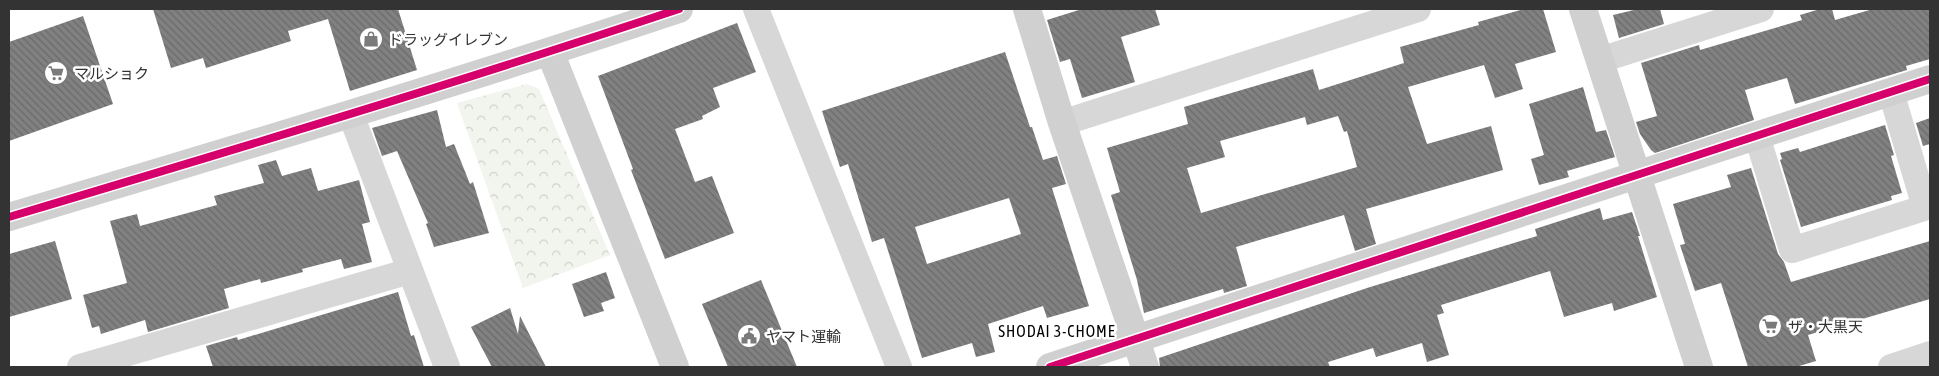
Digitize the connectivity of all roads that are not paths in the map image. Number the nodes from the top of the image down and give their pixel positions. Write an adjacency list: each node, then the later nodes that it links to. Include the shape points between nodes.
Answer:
1 (679, 9): 7 (street)
2 (756, 9): 23 (street)
3 (1027, 9): 12 (street)
4 (1418, 9): 12 (street)
5 (1583, 9): 8 (street)
6 (1745, 11): 8 (street)
7 (550, 52): 11 (street); 22 (street)
8 (1600, 60): 14 (street)
9 (1930, 79): 10 (street)
10 (1891, 92): 13 (street); 15 (street)
11 (351, 115): 16 (street); 17 (street)
12 (1062, 123): 18 (street)
13 (1757, 136): 14 (street); 15 (street, via 1792,250)
14 (1637, 175): 18 (street); 26 (street)
15 (1928, 206)
16 (9, 217)
17 (410, 271): 20 (street); 21 (street)
18 (1136, 339): 24 (street); 25 (street)
19 (1930, 354): 27 (street)
20 (80, 367)
21 (447, 367)
22 (675, 367)
23 (900, 367)
24 (1050, 367)
25 (1145, 367)
26 (1699, 367)
27 (1891, 367)

